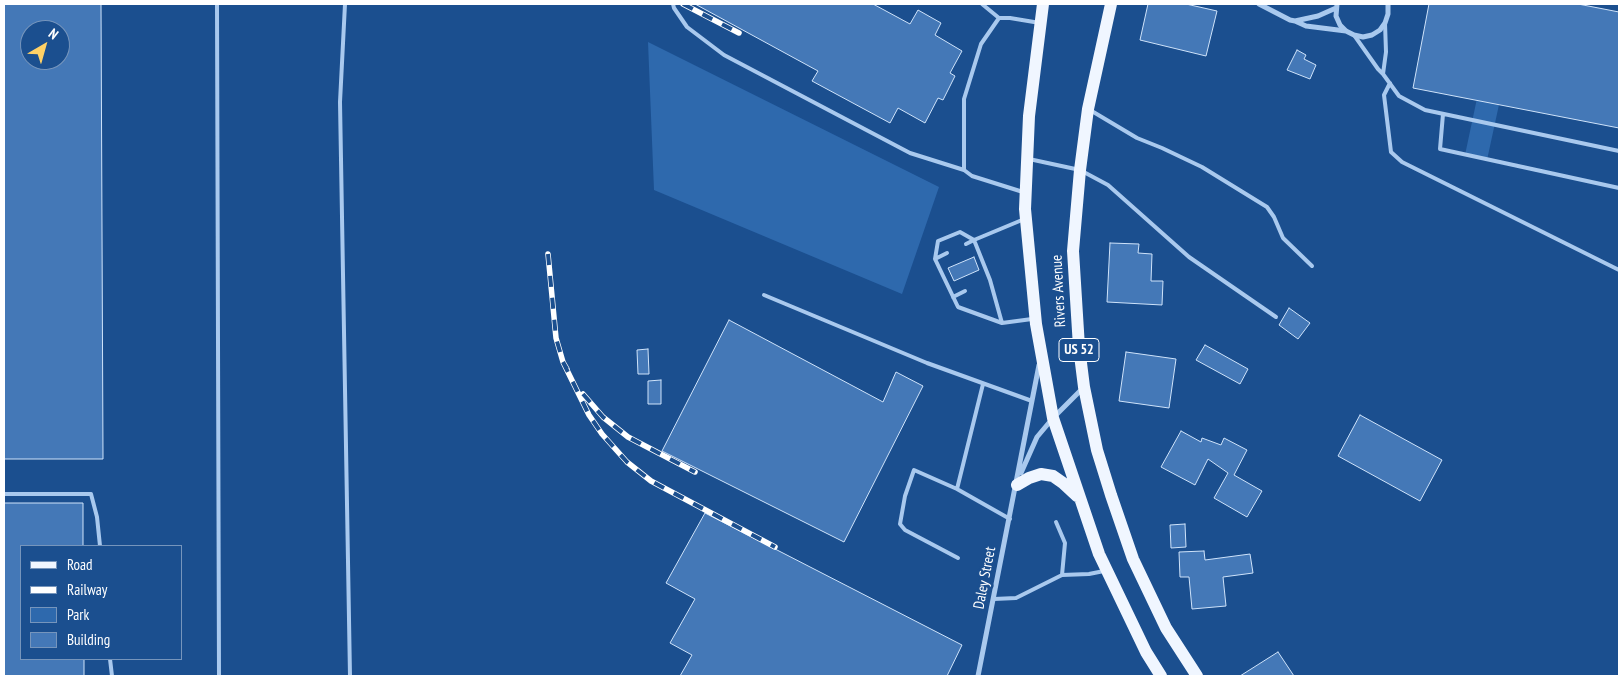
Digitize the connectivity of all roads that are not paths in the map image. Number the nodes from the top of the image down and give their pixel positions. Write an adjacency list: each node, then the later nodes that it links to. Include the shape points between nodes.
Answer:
1 (217, 4): 59 (lane)
2 (345, 4): 60 (lane, via 340,102)
3 (674, 4): 22 (lane, via 687,27 724,55 910,153)
4 (982, 4): 10 (lane)
5 (1043, 4): 12 (main road, Rivers Avenue / US 52)
6 (1111, 4): 18 (main road, Rivers Avenue / US 52)
7 (1259, 4): 11 (street)
8 (1388, 4): 13 (street)
9 (1336, 6): 11 (street, via 1318,16); 14 (street, via 1336,16)
10 (999, 18): 12 (lane); 22 (lane, via 981,44 964,99)
11 (1295, 21): 14 (street, via 1321,29)
12 (1041, 23): 21 (main road, Rivers Avenue / US 52, via 1028,116)
13 (1386, 23): 15 (street, via 1372,35); 16 (lane)
14 (1346, 31): 15 (street)
15 (1354, 36): 16 (lane)
16 (1384, 74): 17 (lane)
17 (1390, 83): 19 (lane, via 1399,96 1425,110); 32 (lane, via 1384,95 1391,152 1402,162)
18 (1088, 109): 23 (main road, Rivers Avenue / US 52); 31 (lane, via 1137,138 1202,167 1267,207 1283,238)
19 (1444, 114): 20 (lane); 24 (lane, via 1440,149)
20 (1619, 151)
21 (1027, 159): 23 (lane); 25 (main road, Rivers Avenue / US 52)
22 (964, 170): 25 (lane, via 972,176)
23 (1080, 170): 38 (lane, via 1108,186 1189,257); 43 (main road, Rivers Avenue / US 52, via 1073,251)
24 (1619, 188)
25 (1026, 193): 26 (main road, Rivers Avenue / US 52)
26 (1027, 219): 27 (lane); 39 (main road, Rivers Avenue / US 52)
27 (974, 240): 28 (lane); 30 (lane, via 960,232 938,240); 33 (lane)
28 (966, 244)
29 (947, 252): 30 (lane)
30 (935, 259): 37 (lane)
31 (1312, 266)
32 (1619, 270)
33 (990, 280): 34 (lane); 40 (lane)
34 (984, 283)
35 (965, 292): 37 (lane)
36 (764, 295): 42 (lane)
37 (953, 297): 40 (lane, via 958,307)
38 (1276, 317)
39 (1035, 319): 40 (lane); 41 (main road, Rivers Avenue / US 52)
40 (1002, 323)
41 (1041, 353): 44 (street, Daley Street); 45 (main road, Rivers Avenue / US 52)
42 (983, 384): 44 (lane); 47 (lane)
43 (1084, 387): 45 (street, Daley Street); 63 (main road, Rivers Avenue / US 52, via 1097,450 1133,559 1166,628)
44 (1032, 400): 46 (street, Daley Street)
45 (1053, 418): 46 (street, Daley Street, via 1037,437); 49 (main road, Rivers Avenue / US 52)
46 (1017, 485): 49 (main road, via 1041,474 1053,476); 50 (street, Daley Street)
47 (957, 489): 50 (lane); 53 (lane, via 914,470 900,524 905,530)
48 (4, 494): 52 (lane, via 90,494)
49 (1080, 498): 54 (main road, Rivers Avenue / US 52)
50 (1010, 519): 56 (street, Daley Street)
51 (1056, 522): 55 (lane, via 1065,543)
52 (100, 545)
53 (958, 558)
54 (1107, 571): 55 (lane); 62 (main road, Rivers Avenue / US 52)
55 (1062, 575): 56 (lane, via 1016,598)
56 (994, 599): 61 (street, Daley Street)
57 (110, 660): 58 (lane)
58 (112, 676)
59 (219, 676)
60 (350, 676)
61 (978, 676)
62 (1161, 676)
63 (1197, 676)

